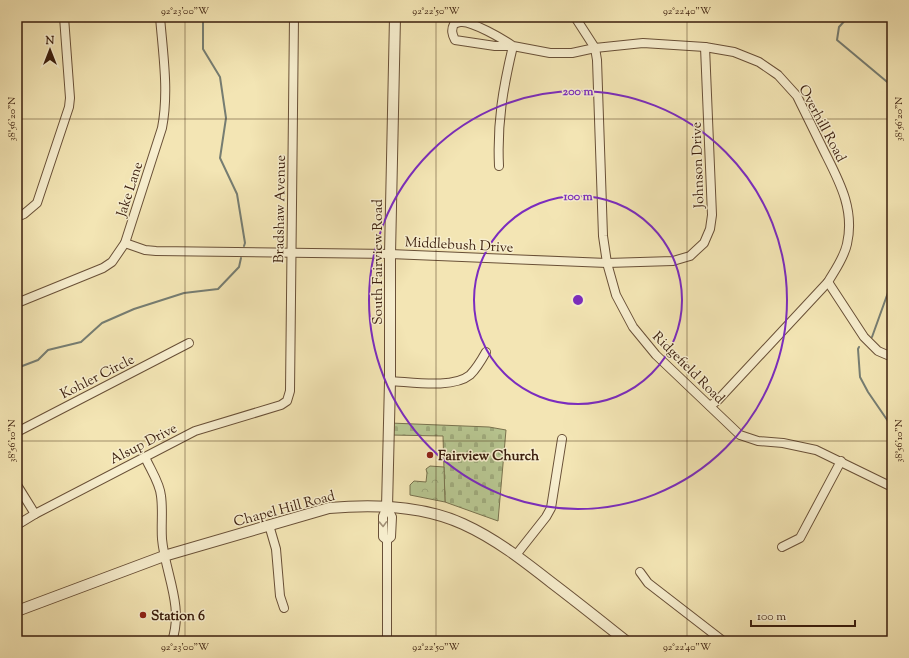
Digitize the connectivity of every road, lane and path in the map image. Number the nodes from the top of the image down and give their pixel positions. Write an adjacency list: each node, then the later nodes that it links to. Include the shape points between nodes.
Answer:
1 (64, 17): 10 (street, via 69,107 37,203)
2 (160, 17): 11 (street, Jake Lane, via 165,112)
3 (294, 17): 12 (street, Bradshaw Avenue)
4 (395, 17): 13 (street, South Fairview Road)
5 (575, 17): 8 (street, Ridgefield Road)
6 (513, 46): 6 (street, Overhill Road, via 499,37 461,22 454,24 452,29 455,40); 8 (street, Overhill Road, via 550,53 572,53); 9 (street, via 500,111)
7 (705, 47): 8 (street, Overhill Road, via 643,43); 14 (street, Johnson Drive, via 712,215 710,229 704,243 690,256); 16 (street, Overhill Road, via 734,52 759,62 778,75 797,96 843,190 848,209 850,227 847,244 841,261)
8 (595, 48): 15 (street, Ridgefield Road, via 598,60)
9 (499, 166)
10 (17, 217)
11 (125, 243): 12 (street, Middlebush Drive, via 156,251); 17 (street, Jake Lane, via 112,262 103,268)
12 (292, 253): 13 (street, Middlebush Drive); 22 (street, Bradshaw Avenue, via 290,391)
13 (390, 254): 15 (street, Middlebush Drive); 21 (street, South Fairview Road)
14 (673, 261): 15 (street, Middlebush Drive)
15 (607, 263): 23 (street, Ridgefield Road, via 616,295 633,327 656,355)
16 (828, 282): 20 (street, via 864,337 878,351); 23 (street, Overhill Road)
17 (17, 302)
18 (189, 343): 24 (street, Kohler Circle)
19 (486, 352): 21 (street, via 479,366 468,376 452,382)
20 (892, 358)
21 (390, 381): 30 (street, South Fairview Road)
22 (287, 401): 26 (street, Alsup Drive, via 195,431)
23 (710, 406): 27 (street, Ridgefield Road, via 740,435 758,441 816,450)
24 (17, 432)
25 (562, 439): 35 (street, via 551,508 546,518)
26 (145, 457): 31 (street, Alsup Drive); 36 (street, via 161,495)
27 (841, 461): 29 (street, Ridgefield Road); 34 (street, via 800,538)
28 (17, 485): 31 (street)
29 (892, 487)
30 (387, 507): 32 (street, Chapel Hill Road, via 329,508); 35 (street, Chapel Hill Road, via 406,508 463,523); 41 (street, via 392,517 391,537 387,540)
31 (35, 514): 33 (street, Alsup Drive)
32 (269, 525): 36 (street, Chapel Hill Road); 38 (street, via 276,549 280,596)
33 (17, 526)
34 (782, 547)
35 (516, 554): 42 (street, Chapel Hill Road)
36 (164, 556): 39 (street, Chapel Hill Road); 40 (street, via 176,605)
37 (640, 572): 43 (street, via 648,583)
38 (284, 608)
39 (17, 611)
40 (172, 641)
41 (387, 641)
42 (626, 641)
43 (723, 641)

